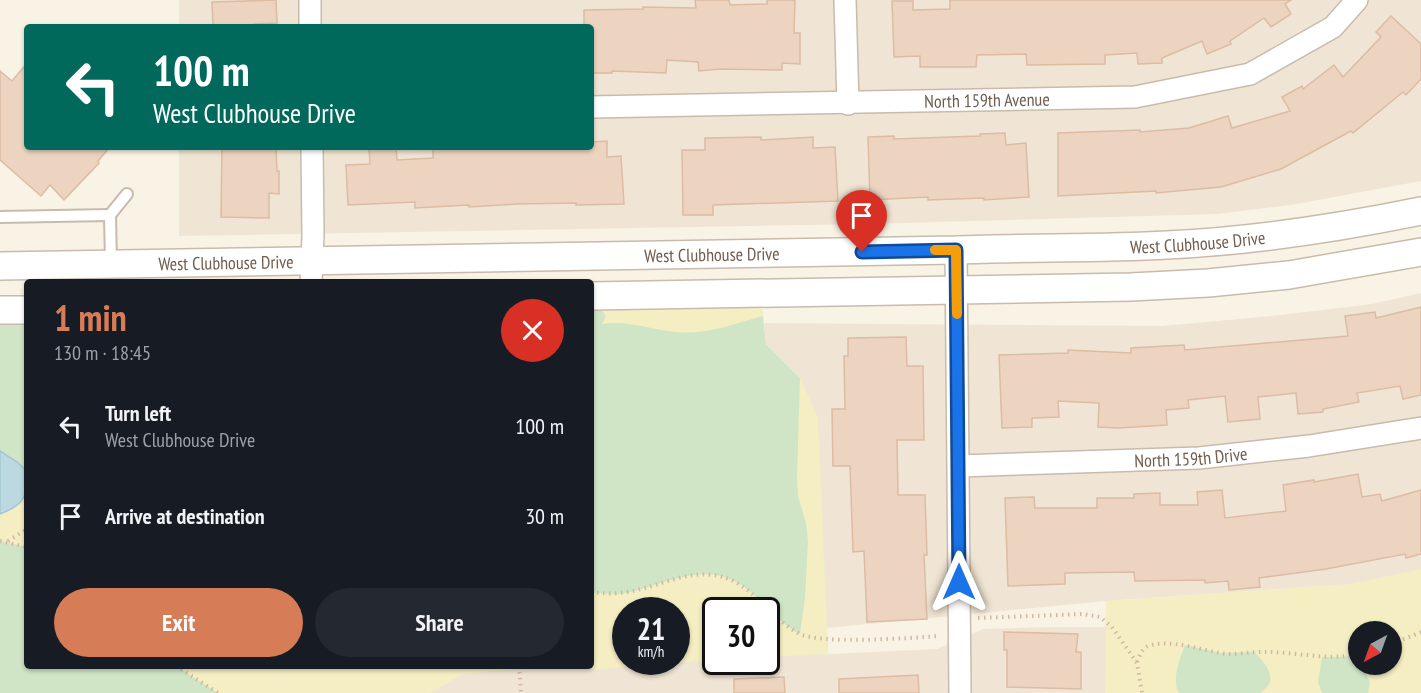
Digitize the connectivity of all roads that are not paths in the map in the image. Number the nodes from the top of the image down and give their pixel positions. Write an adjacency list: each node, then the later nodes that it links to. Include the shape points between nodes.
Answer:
1 (310, 0): 4 (street)
2 (845, 0): 5 (street)
3 (1357, 0): 5 (street, North 159th Avenue, via 1333,27 1251,74 1135,97)
4 (310, 24)
5 (848, 104): 6 (street, North 159th Avenue)
6 (594, 107)
7 (312, 150): 16 (street)
8 (127, 194): 10 (lane)
9 (1421, 211): 12 (street, West Clubhouse Drive, via 1308,232 1170,245)
10 (110, 215): 11 (lane); 14 (lane)
11 (0, 217)
12 (956, 250): 16 (street, West Clubhouse Drive); 17 (street)
13 (1421, 252): 17 (street, via 1289,275 1208,283)
14 (111, 264): 15 (street, West Clubhouse Drive); 16 (street, West Clubhouse Drive)
15 (0, 266)
16 (311, 271)
17 (957, 289): 18 (street); 22 (street)
18 (594, 296)
19 (0, 310): 20 (street)
20 (24, 310)
21 (1421, 428): 22 (street, North 159th Drive, via 1200,458)
22 (959, 466): 23 (street)
23 (960, 693)

